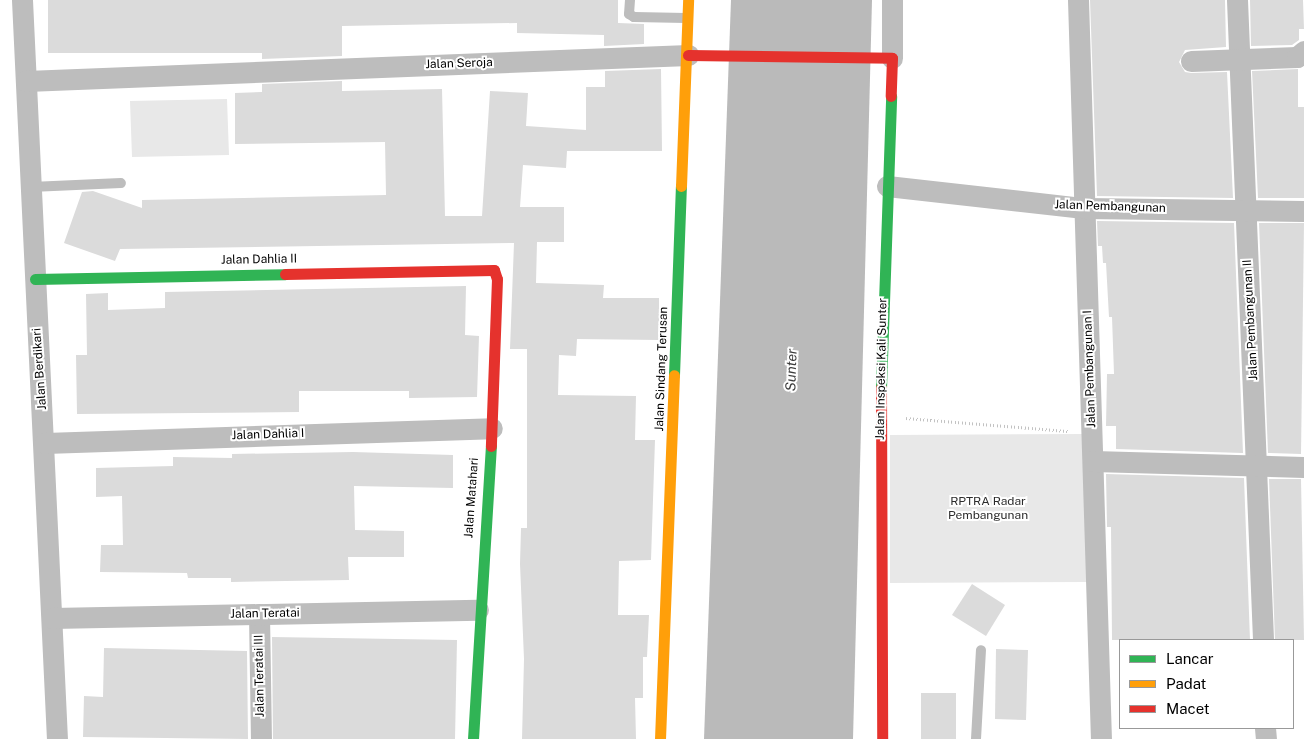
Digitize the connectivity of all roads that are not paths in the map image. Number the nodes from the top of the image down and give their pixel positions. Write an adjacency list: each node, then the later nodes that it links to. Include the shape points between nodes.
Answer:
1 (22, 0): 13 (street, Jalan Berdikari)
2 (630, 0): 7 (lane, via 630,14 634,18)
3 (688, 0): 7 (street, Jalan Sindang Terusan)
4 (892, 0): 10 (street, Jalan Inspeksi Kali Sunter)
5 (1078, 0): 17 (street, Jalan Pembangunan I)
6 (1237, 0): 11 (street, Jalan Pembangunan II)
7 (688, 18): 9 (street, Jalan Sindang Terusan)
8 (1304, 52): 11 (street, via 1297,57)
9 (688, 55): 10 (street, Jalan Seroja); 13 (street, Jalan Seroja); 35 (street, Jalan Sindang Terusan)
10 (882, 58): 15 (street, Jalan Inspeksi Kali Sunter)
11 (1238, 59): 12 (street); 18 (street, Jalan Pembangunan II)
12 (1191, 61)
13 (26, 80): 16 (street, Jalan Berdikari)
14 (121, 183): 16 (lane)
15 (887, 186): 17 (street, Jalan Pembangunan); 36 (street, Jalan Inspeksi Kali Sunter, via 880,417)
16 (31, 187): 21 (street, Jalan Berdikari)
17 (1084, 208): 18 (street, Jalan Pembangunan); 24 (street, Jalan Pembangunan I)
18 (1246, 211): 19 (street, Jalan Pembangunan); 25 (street, Jalan Pembangunan II)
19 (1304, 212)
20 (484, 268): 21 (street, Jalan Dahlia II); 22 (street, Jalan Matahari, via 494,270 497,279)
21 (35, 279): 23 (street, Jalan Berdikari)
22 (492, 428): 23 (street, Jalan Dahlia I); 27 (street, Jalan Matahari)
23 (45, 443): 29 (street, Jalan Berdikari)
24 (1093, 462): 25 (street); 38 (street, Jalan Pembangunan I)
25 (1258, 464): 26 (street); 30 (street, Jalan Pembangunan II)
26 (1304, 467)
27 (478, 610): 28 (street, Jalan Teratai); 34 (street, Jalan Matahari)
28 (259, 614): 29 (street, Jalan Teratai); 33 (street, Jalan Teratai III)
29 (52, 618): 32 (street, Jalan Berdikari)
30 (1263, 639)
31 (981, 650): 37 (lane)
32 (57, 739)
33 (260, 739)
34 (473, 739)
35 (660, 739)
36 (882, 739)
37 (976, 739)
38 (1101, 739)

